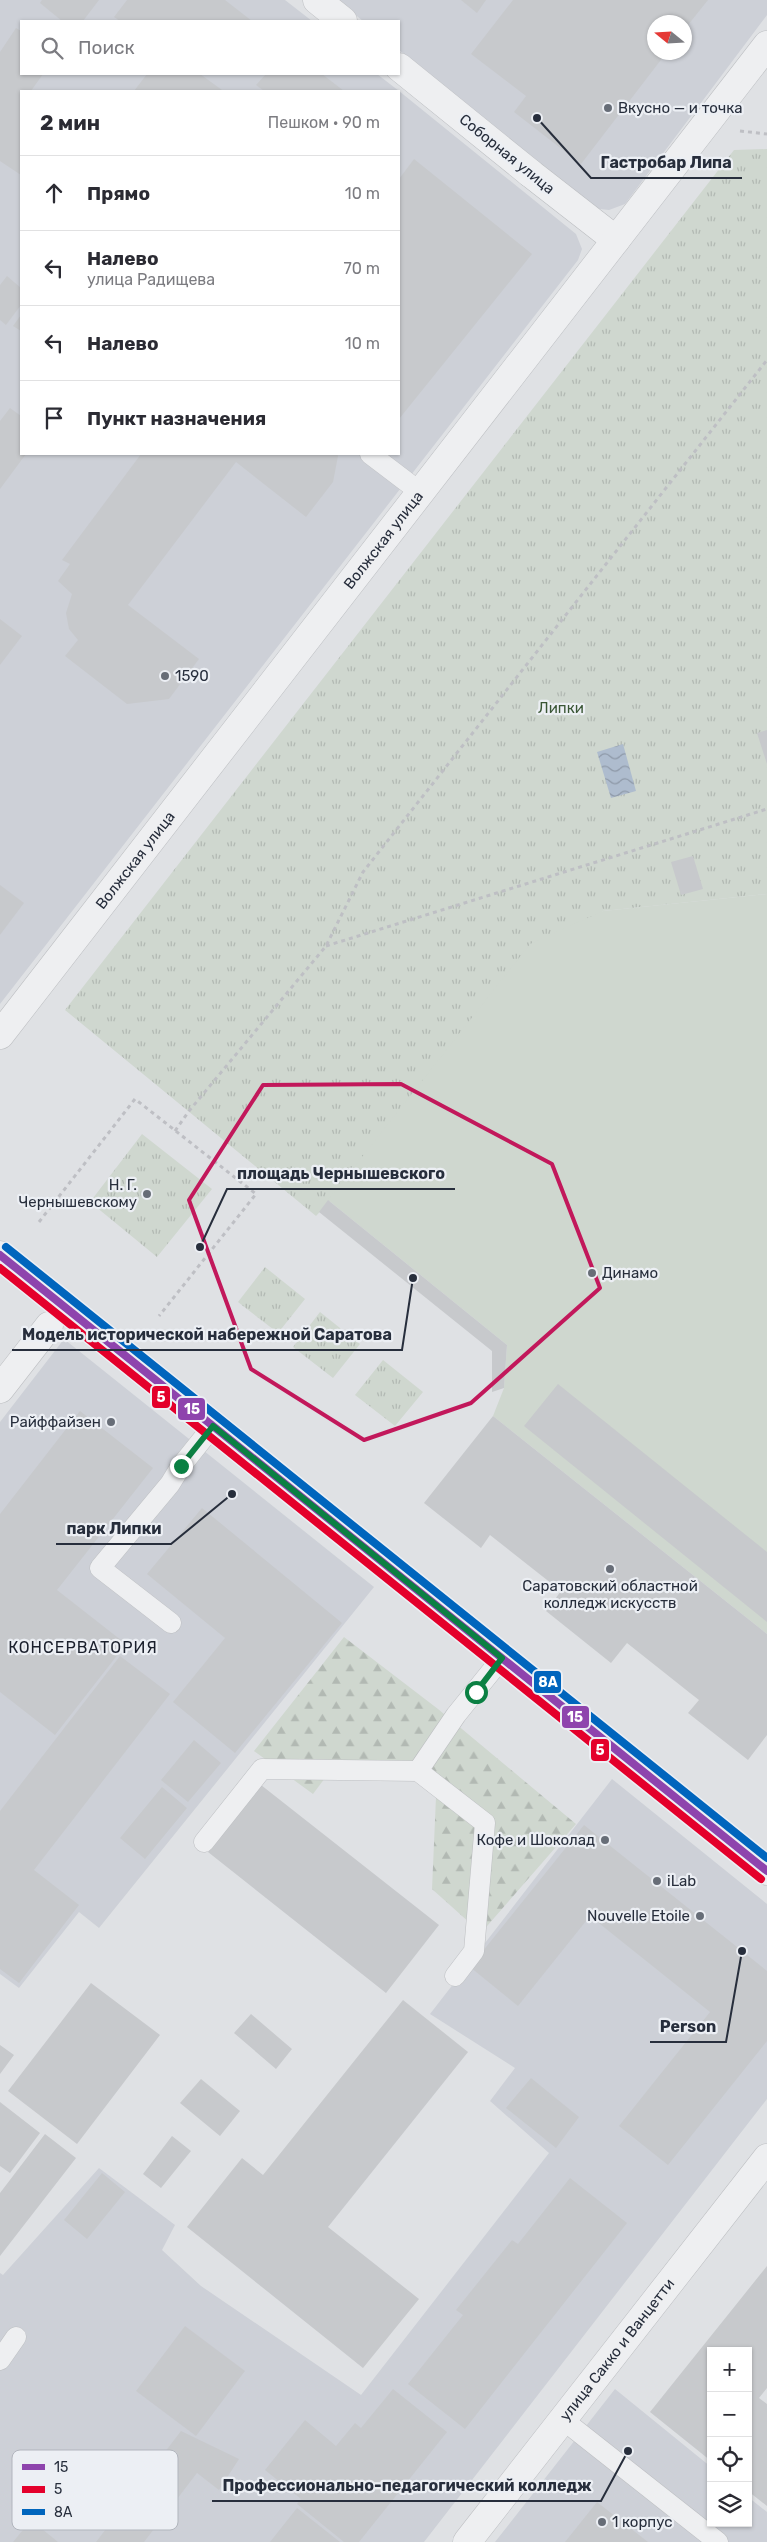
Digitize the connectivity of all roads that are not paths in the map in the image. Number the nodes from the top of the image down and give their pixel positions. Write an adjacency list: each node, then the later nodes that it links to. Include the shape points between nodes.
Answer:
1 (317, 0): 2 (street)
2 (342, 20)
3 (767, 45): 5 (street, Волжская улица)
4 (400, 68): 5 (street, Соборная улица)
5 (616, 240): 7 (street, Волжская улица)
6 (371, 455): 7 (lane)
7 (420, 492): 8 (street, Волжская улица)
8 (0, 1035)
9 (0, 1255): 12 (street)
10 (49, 1326): 11 (street)
11 (0, 1389)
12 (213, 1426): 13 (lane, via 100,1568); 14 (street)
13 (171, 1623)
14 (502, 1658): 15 (lane, via 456,1715); 17 (street)
15 (418, 1771): 16 (lane, via 262,1769); 18 (lane, via 485,1823 474,1951)
16 (204, 1842)
17 (767, 1871)
18 (455, 1976)
19 (767, 2158): 22 (street, улица Сакко и Ванцетти)
20 (16, 2337): 21 (lane)
21 (0, 2360)
22 (562, 2420): 23 (street, улица Сакко и Ванцетти); 24 (lane)
23 (466, 2542)
24 (718, 2542)

